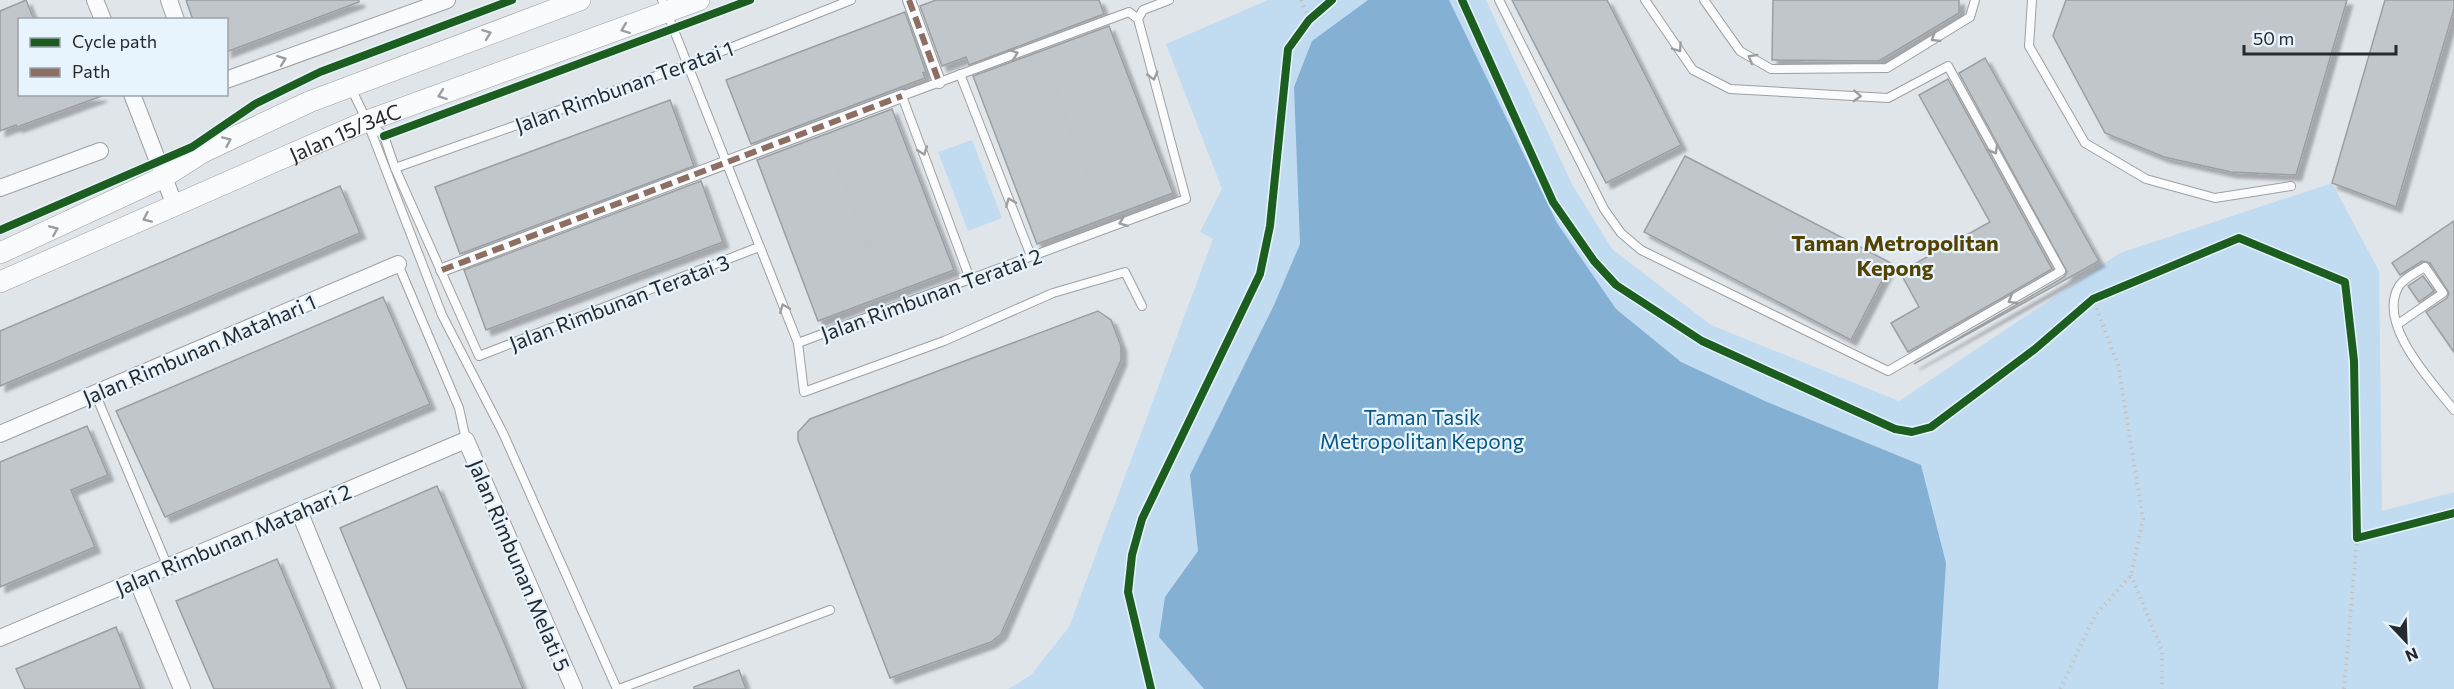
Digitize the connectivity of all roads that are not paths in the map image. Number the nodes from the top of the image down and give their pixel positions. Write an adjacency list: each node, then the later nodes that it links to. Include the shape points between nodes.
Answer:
1 (95, 0): 15 (street)
2 (169, 0): 16 (street)
3 (447, 0): 20 (street, one-way to 3)
4 (580, 0): 22 (street, Jalan 15/34C, one-way to 4)
5 (699, 0): 14 (street, Jalan 15/34C)
6 (851, 0): 18 (lane, Jalan Rimbunan Teratai 1)
7 (909, 0): 21 (street)
8 (1169, 0): 17 (lane, via 1143,10)
9 (1499, 0): 10 (lane, one-way to 9, via 1694,70 1730,89 1888,98 1948,66 2061,272 1888,371 1641,250 1621,233 1604,209)
10 (1645, 0)
11 (1704, 0): 12 (lane, one-way to 11, via 1970,17 1887,68 1782,69 1771,69 1740,51)
12 (1975, 0)
13 (2032, 0): 30 (lane, via 2029,46 2085,144 2146,179 2215,198)
14 (664, 6): 18 (lane, Jalan Rimbunan Teratai 2); 25 (street, Jalan 15/34C, one-way to 25)
15 (102, 18)
16 (175, 18)
17 (1138, 19): 19 (lane, one-way to 17, via 1129,12); 35 (lane, Jalan Rimbunan Teratai 2, one-way to 35, via 1186,199)
18 (687, 65): 27 (lane, Jalan Rimbunan Teratai 2); 28 (lane, Jalan Rimbunan Teratai 1)
19 (960, 74): 21 (lane); 35 (lane, one-way to 19)
20 (228, 79)
21 (939, 82): 24 (lane)
22 (350, 85): 25 (lane); 29 (street, Jalan 15/34C, one-way to 22, via 203,152)
23 (133, 96): 29 (street)
24 (902, 96): 27 (street); 38 (lane, one-way to 38)
25 (367, 121): 28 (lane, via 384,136); 32 (street, Jalan 15/34C); 55 (lane, via 441,315 503,433)
26 (100, 151): 31 (street)
27 (726, 163): 33 (lane, Jalan Rimbunan Teratai 2); 37 (street)
28 (395, 168): 37 (lane)
29 (164, 177): 32 (street); 34 (street, Jalan 15/34C, one-way to 29)
30 (2290, 186)
31 (0, 188)
32 (175, 206): 39 (street, Jalan 15/34C, one-way to 39)
33 (759, 247): 37 (lane, Jalan Rimbunan Teratai 3, via 479,356); 42 (lane, Jalan Rimbunan Teratai 2, one-way to 33)
34 (0, 252)
35 (1031, 256): 38 (lane, Jalan Rimbunan Teratai 2)
36 (398, 264): 43 (street, Jalan Rimbunan Matahari 1); 46 (lane, via 459,408)
37 (442, 270)
38 (970, 279): 42 (lane, Jalan Rimbunan Teratai 2)
39 (0, 282)
40 (1142, 306): 42 (lane, via 1125,272 1053,293 944,341 804,392)
41 (2398, 324): 41 (lane, via 2394,296 2400,283 2425,267 2443,293); 44 (lane, via 2409,352)
42 (798, 343)
43 (94, 393): 45 (street, Jalan Rimbunan Matahari 1); 48 (lane)
44 (2454, 410)
45 (0, 434)
46 (466, 440): 47 (street, Jalan Rimbunan Matahari 2); 54 (street, Jalan Rimbunan Melati 5)
47 (299, 511): 48 (street, Jalan Rimbunan Matahari 2); 53 (street)
48 (168, 567): 49 (street, Jalan Rimbunan Matahari 2)
49 (137, 580): 51 (street, Jalan Rimbunan Matahari 2); 52 (street)
50 (830, 610): 55 (lane)
51 (0, 638)
52 (182, 689)
53 (372, 689)
54 (574, 689)
55 (618, 689)

